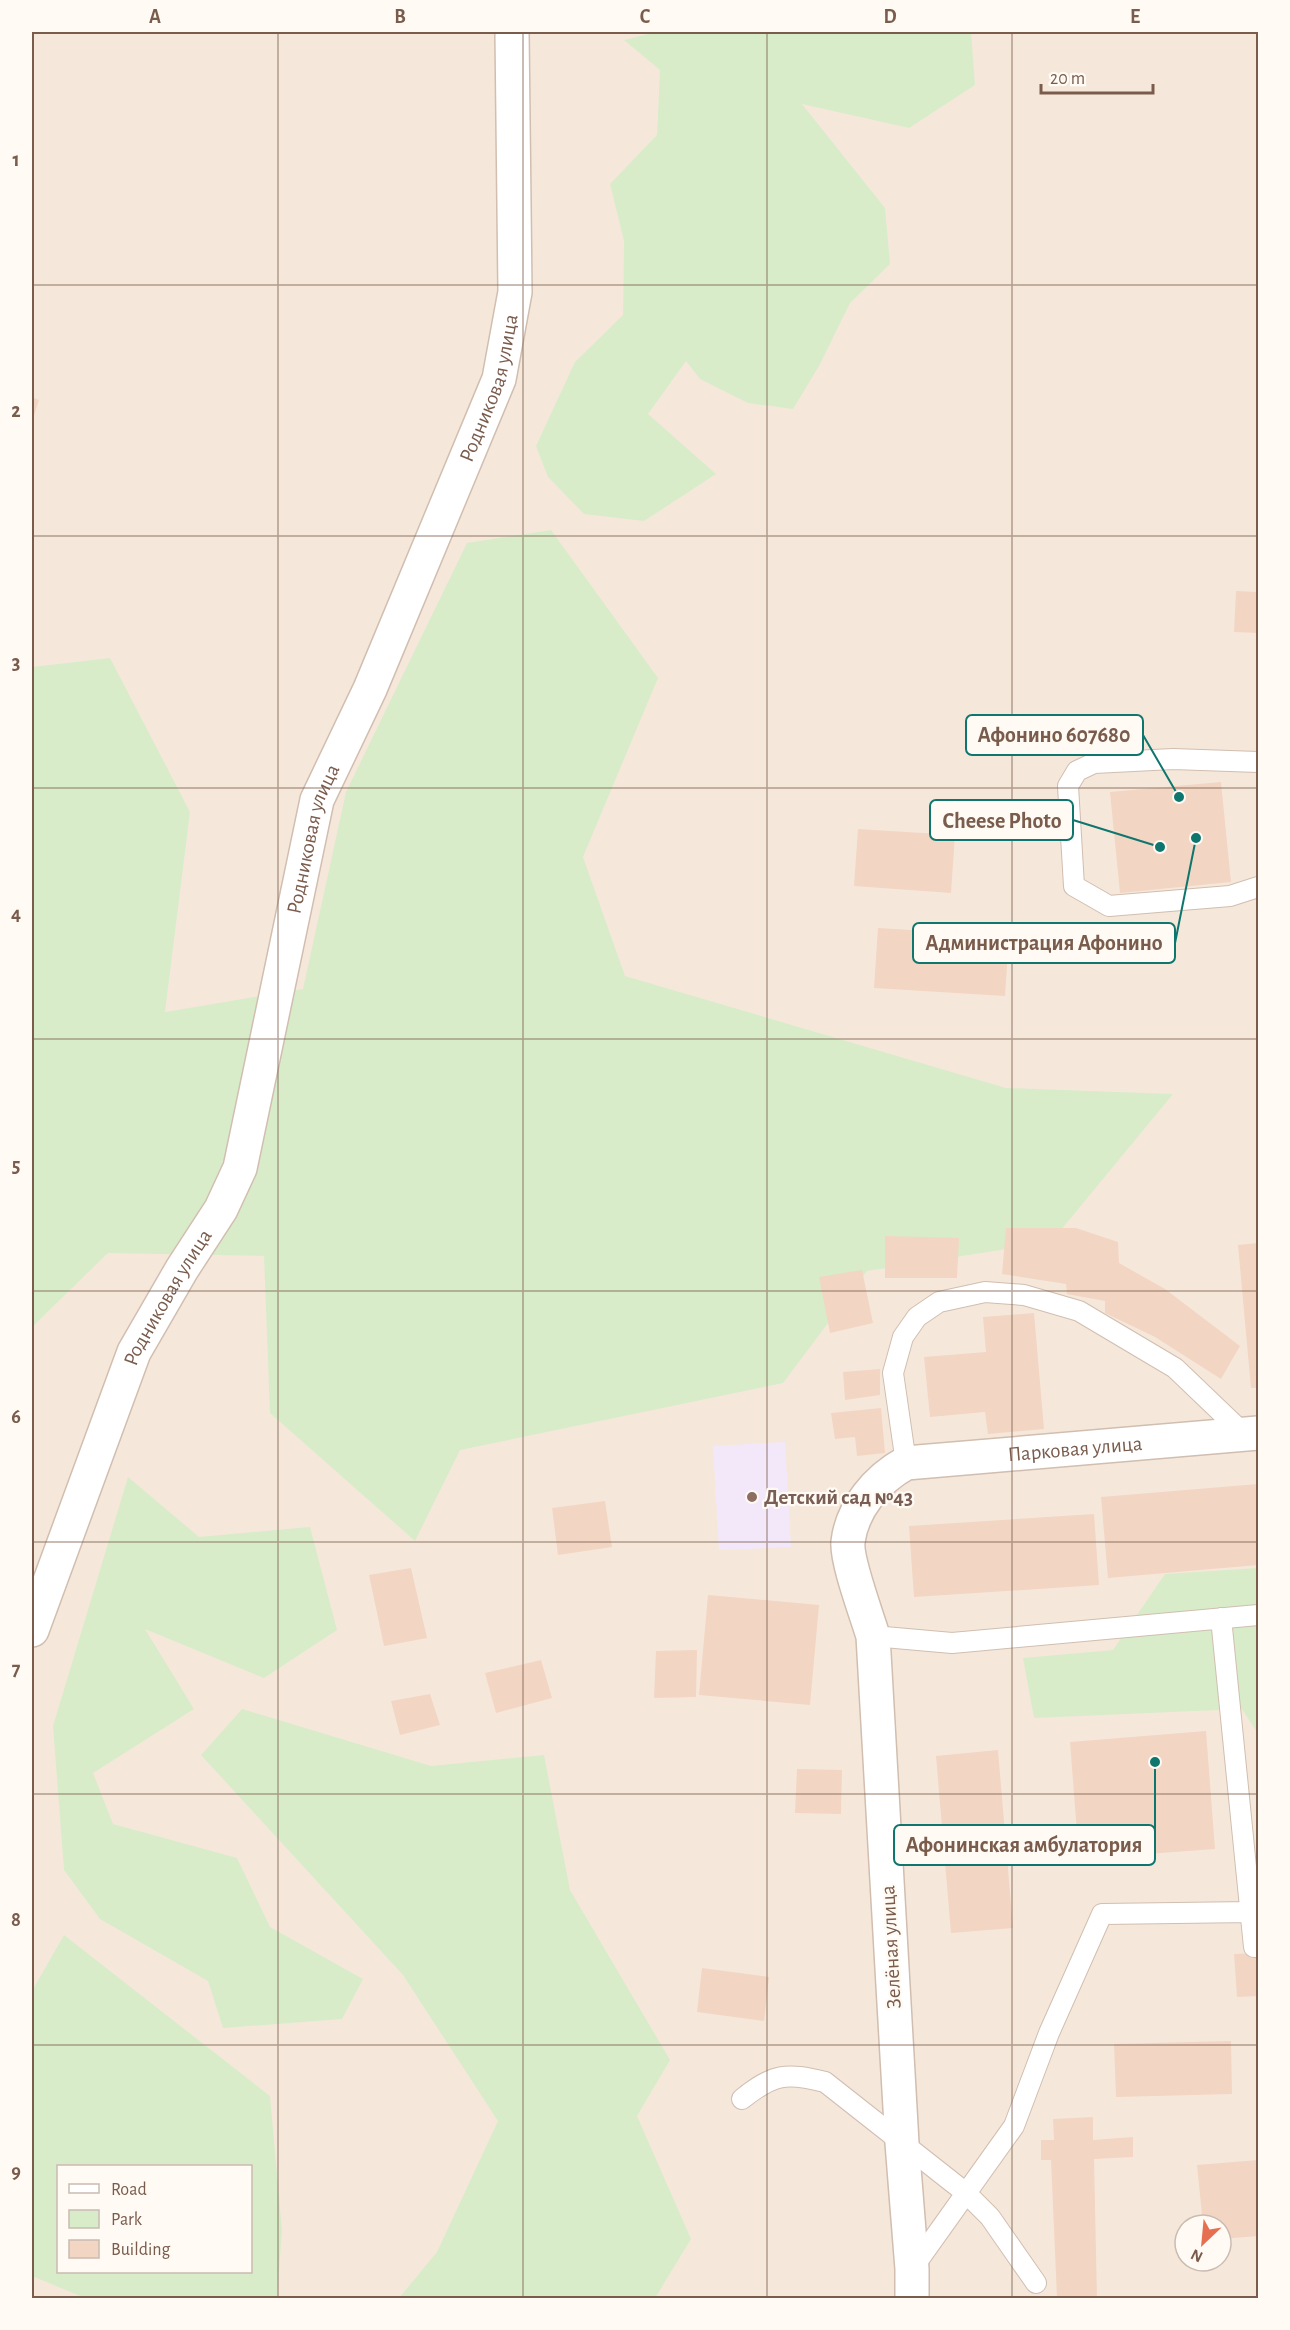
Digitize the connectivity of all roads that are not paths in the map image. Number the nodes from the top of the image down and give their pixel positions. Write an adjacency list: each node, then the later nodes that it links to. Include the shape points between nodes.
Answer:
1 (512, 32): 8 (street, Родниковая улица, via 515,291 499,379 370,689 317,800 240,1168 221,1209 134,1352)
2 (1258, 762): 3 (lane, via 1173,759 1094,763 1077,771 1068,786 1074,886 1109,906 1230,896)
3 (1258, 887)
4 (1251, 1434): 5 (street, Парковая улица); 5 (lane, via 1175,1368 1079,1311 1024,1294 986,1292 939,1302 917,1317 903,1337 893,1373)
5 (899, 1466): 9 (street, Зелёная улица, via 870,1491 857,1513 848,1544)
6 (1258, 1615): 7 (lane)
7 (1221, 1618): 9 (lane, via 952,1643); 10 (lane)
8 (32, 1630)
9 (873, 1636): 13 (street, Зелёная улица)
10 (1250, 1912): 11 (lane, via 1254,1947); 14 (lane, via 1102,1914 1049,2033 1014,2126)
11 (1258, 1947)
12 (742, 2099): 13 (lane, via 761,2084 786,2075 807,2077 825,2082)
13 (902, 2143): 14 (lane); 15 (street, Зелёная улица)
14 (966, 2193): 15 (lane); 16 (lane, via 990,2217)
15 (912, 2283)
16 (1036, 2283)

